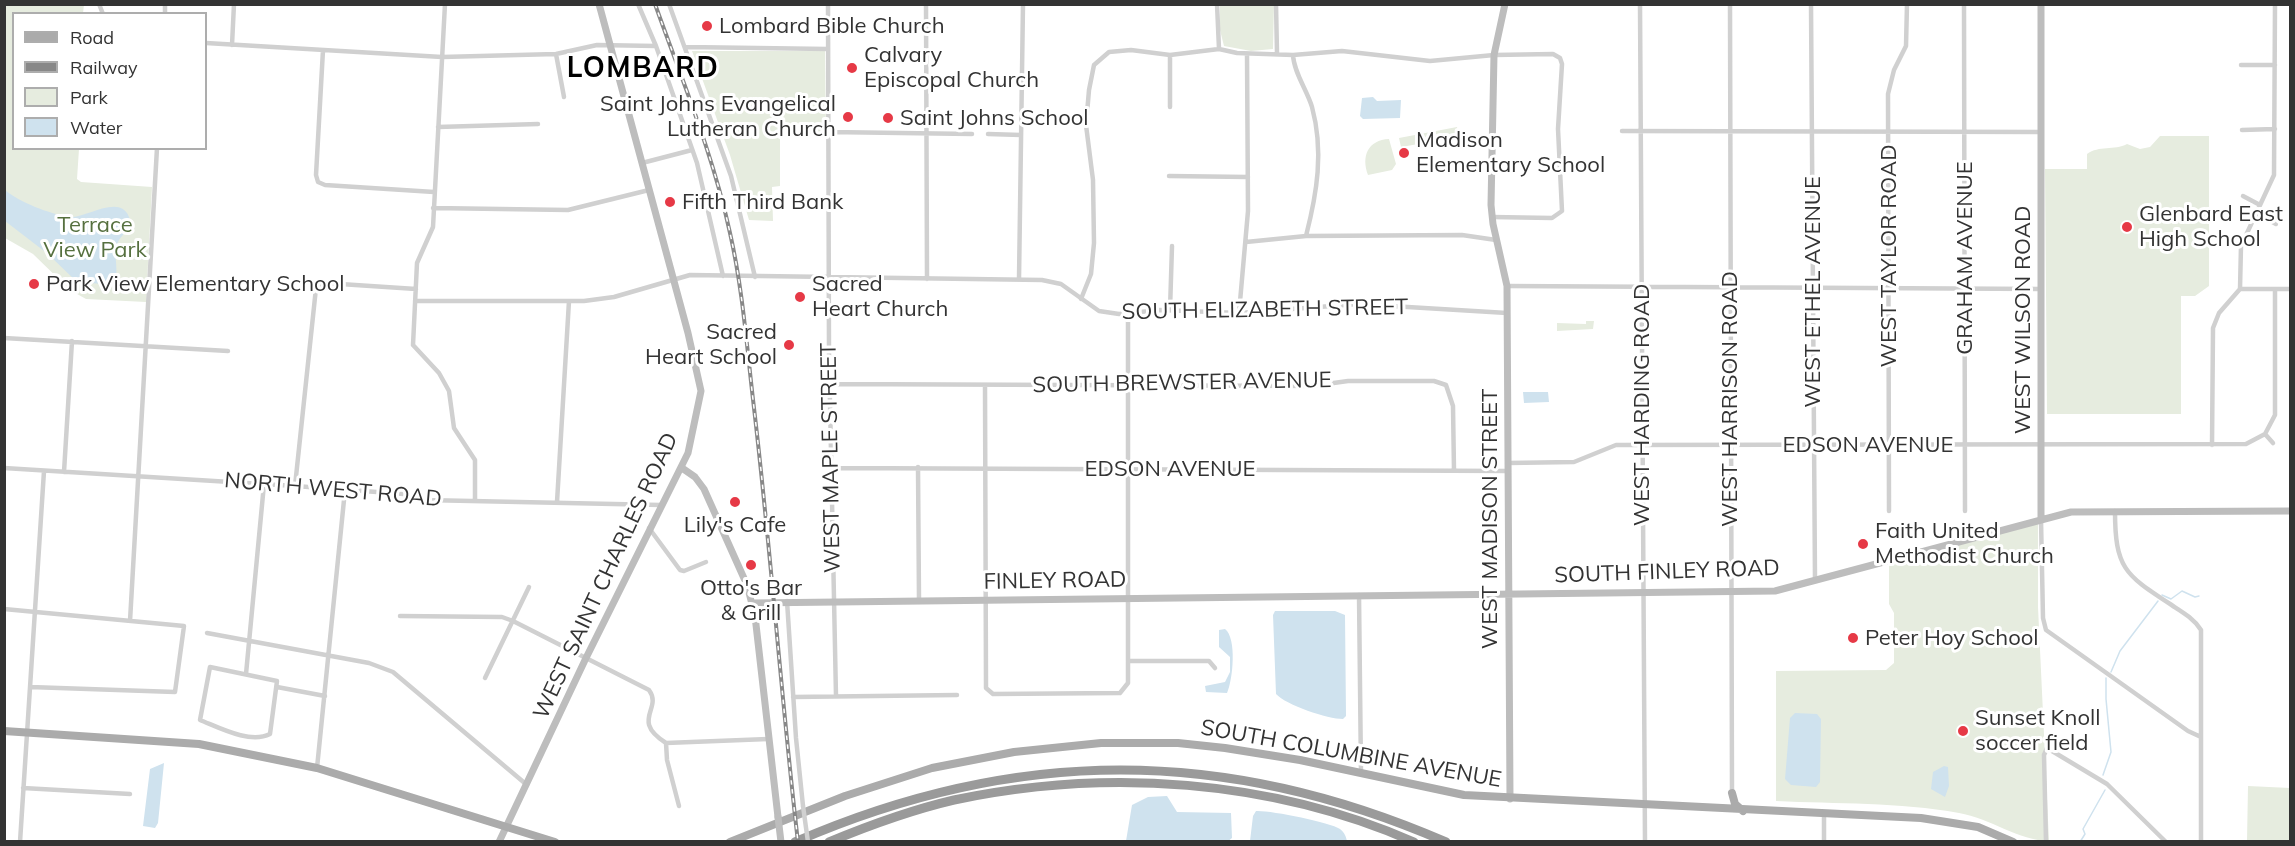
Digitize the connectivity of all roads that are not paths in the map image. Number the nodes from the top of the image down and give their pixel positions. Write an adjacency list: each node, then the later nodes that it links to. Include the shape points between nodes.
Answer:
1 (234, 4): 20 (street)
2 (445, 4): 33 (street)
3 (599, 4): 21 (main road, WEST SAINT CHARLES ROAD)
4 (638, 4): 22 (street)
5 (669, 4): 23 (street)
6 (828, 4): 24 (street, WEST MAPLE STREET)
7 (926, 4): 50 (street)
8 (1023, 4): 53 (street)
9 (1217, 4): 25 (street)
10 (1276, 4): 27 (street)
11 (1505, 4): 32 (main road)
12 (1640, 4): 44 (street, WEST HARDING ROAD)
13 (1730, 4): 45 (street, WEST HARRISON ROAD)
14 (1811, 4): 46 (street, WEST ETHEL AVENUE)
15 (1907, 4): 47 (street, WEST TAYLOR ROAD, via 1906,46 1888,87)
16 (1964, 4): 48 (street, GRAHAM AVENUE)
17 (2041, 4): 49 (main road, WEST WILSON ROAD)
18 (2275, 4): 35 (street)
19 (207, 44): 20 (street)
20 (232, 45): 26 (street)
21 (610, 45): 22 (street); 28 (street); 56 (main road, WEST SAINT CHARLES ROAD)
22 (656, 46): 55 (street)
23 (686, 47): 24 (street); 72 (street, via 731,176)
24 (828, 49): 43 (street, WEST MAPLE STREET)
25 (1219, 49): 29 (street); 30 (street)
26 (323, 50): 33 (street); 60 (street, via 318,182)
27 (1277, 53): 29 (street); 31 (street)
28 (556, 54): 33 (street); 36 (street)
29 (1247, 54): 58 (street)
30 (1170, 55): 37 (street); 88 (street, via 1116,50 1099,58 1091,73 1087,119 1094,243 1091,274)
31 (1293, 55): 32 (street, via 1350,52 1440,61); 67 (street, via 1318,138 1318,183)
32 (1494, 55): 65 (main road); 65 (street, via 1553,54 1560,58 1562,209 1552,218)
33 (442, 57): 39 (street)
34 (2241, 65): 35 (street)
35 (2275, 65): 40 (street)
36 (564, 97)
37 (1170, 107)
38 (538, 124): 39 (street)
39 (438, 127): 60 (street)
40 (2275, 129): 41 (street); 62 (street, via 2274,175)
41 (2242, 130)
42 (1622, 131): 44 (street)
43 (829, 132): 50 (street); 74 (street, WEST MAPLE STREET)
44 (1641, 132): 45 (street); 78 (street, WEST HARDING ROAD)
45 (1729, 132): 46 (street); 82 (street, WEST HARRISON ROAD)
46 (1812, 132): 47 (street); 79 (street, WEST ETHEL AVENUE)
47 (1888, 132): 48 (street); 80 (street, WEST TAYLOR ROAD)
48 (1964, 132): 49 (street); 83 (street, GRAHAM AVENUE)
49 (2040, 132): 84 (main road, WEST WILSON ROAD)
50 (927, 134): 51 (street); 75 (street)
51 (972, 134)
52 (988, 134): 53 (street)
53 (1021, 135): 76 (street)
54 (157, 150): 97 (street)
55 (692, 150): 56 (street); 71 (street, via 706,192)
56 (642, 163): 59 (main road, WEST SAINT CHARLES ROAD)
57 (1169, 176): 58 (street)
58 (1248, 177): 69 (street)
59 (649, 190): 63 (street, via 568,210); 73 (main road, WEST SAINT CHARLES ROAD)
60 (434, 192): 63 (street)
61 (2243, 196): 62 (street)
62 (2260, 205): 64 (street)
63 (433, 208): 81 (street, via 432,234 418,257)
64 (2256, 213): 66 (street); 85 (street, via 2241,246)
65 (1492, 217): 68 (main road, WEST MADISON STREET)
66 (2276, 224)
67 (1306, 236): 68 (street, via 1462,235); 69 (street)
68 (1496, 240): 77 (main road, WEST MADISON STREET)
69 (1246, 242): 92 (street)
70 (1172, 246): 91 (street)
71 (723, 276): 72 (street, SOUTH ELIZABETH STREET); 73 (street, SOUTH ELIZABETH STREET, via 690,274)
72 (755, 277): 74 (street, SOUTH ELIZABETH STREET)
73 (673, 278): 90 (street, SOUTH ELIZABETH STREET, via 615,297); 114 (main road, WEST SAINT CHARLES ROAD, via 701,391 692,441)
74 (829, 278): 75 (street, SOUTH ELIZABETH STREET); 99 (street, WEST MAPLE STREET)
75 (927, 279): 76 (street, SOUTH ELIZABETH STREET)
76 (1019, 279): 88 (street, SOUTH ELIZABETH STREET, via 1051,281)
77 (1507, 286): 78 (street); 93 (main road, WEST MADISON STREET)
78 (1642, 288): 82 (street); 104 (street, WEST HARDING ROAD)
79 (1813, 288): 80 (street); 82 (street); 106 (street, WEST ETHEL AVENUE)
80 (1889, 288): 83 (street); 107 (street, WEST TAYLOR ROAD)
81 (416, 289): 89 (street); 123 (street, via 326,283 314,292)
82 (1730, 289): 105 (street, WEST HARRISON ROAD)
83 (1965, 289): 84 (street); 108 (street, GRAHAM AVENUE)
84 (2041, 289): 109 (main road, WEST WILSON ROAD)
85 (2240, 289): 86 (street); 110 (street, via 2219,314 2213,328)
86 (2275, 289): 87 (street); 102 (street, via 2276,407)
87 (2290, 289)
88 (1081, 299): 94 (street, SOUTH ELIZABETH STREET, via 1099,311)
89 (415, 301): 90 (street, SOUTH ELIZABETH STREET); 125 (street, via 413,345 440,373 449,391 454,428 475,460)
90 (569, 301): 126 (street)
91 (1170, 310): 92 (street, SOUTH ELIZABETH STREET); 94 (street, SOUTH ELIZABETH STREET)
92 (1239, 312): 93 (street, SOUTH ELIZABETH STREET, via 1359,304)
93 (1507, 313): 112 (main road, WEST MADISON STREET)
94 (1128, 314): 101 (street)
95 (4, 338): 96 (street)
96 (72, 341): 97 (street); 120 (street)
97 (147, 346): 98 (street); 121 (street)
98 (228, 351)
99 (829, 384): 100 (street, SOUTH BREWSTER AVENUE); 115 (street, WEST MAPLE STREET)
100 (985, 384): 101 (street, SOUTH BREWSTER AVENUE); 116 (street)
101 (1128, 386): 117 (street); 119 (street, SOUTH BREWSTER AVENUE, via 1312,387 1348,381 1436,381 1446,385 1453,401)
102 (2265, 434): 103 (street); 110 (street, EDSON AVENUE, via 2252,442)
103 (2273, 443)
104 (1642, 444): 105 (street, EDSON AVENUE); 112 (street, EDSON AVENUE, via 1611,446 1574,462); 138 (street, WEST HARDING ROAD)
105 (1730, 444): 106 (street, EDSON AVENUE); 137 (street, WEST HARRISON ROAD)
106 (1813, 445): 107 (street, EDSON AVENUE); 135 (street, WEST ETHEL AVENUE)
107 (1889, 445): 108 (street, EDSON AVENUE); 131 (street, WEST TAYLOR ROAD)
108 (1965, 445): 109 (street, EDSON AVENUE); 129 (street, GRAHAM AVENUE)
109 (2041, 445): 110 (street, EDSON AVENUE); 132 (main road, WEST WILSON ROAD)
110 (2212, 445)
111 (918, 467): 115 (street, EDSON AVENUE); 116 (street, EDSON AVENUE); 142 (street)
112 (1508, 467): 119 (street, EDSON AVENUE); 139 (main road, WEST MADISON STREET)
113 (4, 468): 118 (street, NORTH WEST ROAD)
114 (682, 468): 127 (main road, WEST SAINT CHARLES ROAD); 146 (main road, via 704,489)
115 (832, 468): 144 (street, WEST MAPLE STREET)
116 (986, 468): 117 (street, EDSON AVENUE); 143 (street)
117 (1128, 469): 119 (street, EDSON AVENUE); 141 (street)
118 (44, 471): 120 (street, NORTH WEST ROAD); 148 (street)
119 (1454, 471)
120 (64, 472): 121 (street, NORTH WEST ROAD)
121 (138, 477): 122 (street, NORTH WEST ROAD); 150 (street)
122 (264, 484): 123 (street, NORTH WEST ROAD); 153 (street)
123 (295, 486): 124 (street, NORTH WEST ROAD)
124 (345, 490): 125 (street, NORTH WEST ROAD, via 404,494 424,500); 154 (street)
125 (475, 500): 126 (street, NORTH WEST ROAD)
126 (556, 502): 127 (street, NORTH WEST ROAD)
127 (661, 505): 133 (main road, WEST SAINT CHARLES ROAD)
128 (2115, 510): 130 (main road, SOUTH FINLEY ROAD); 132 (main road, SOUTH FINLEY ROAD, via 2071,512); 168 (street, via 2116,551 2125,567 2151,591 2193,619 2201,630)
129 (1965, 511)
130 (2290, 511)
131 (1889, 512)
132 (2041, 519): 135 (main road, SOUTH FINLEY ROAD); 168 (street, WEST WILSON ROAD, via 2043,618 2049,633)
133 (650, 528): 134 (street, via 680,570); 155 (main road, WEST SAINT CHARLES ROAD)
134 (706, 562)
135 (1815, 580): 137 (main road, SOUTH FINLEY ROAD, via 1775,591)
136 (529, 587): 151 (street)
137 (1731, 591): 138 (main road, SOUTH FINLEY ROAD); 175 (street, WEST HARRISON ROAD)
138 (1642, 592): 139 (main road, SOUTH FINLEY ROAD); 179 (street, WEST HARDING ROAD)
139 (1508, 594): 140 (main road, SOUTH FINLEY ROAD); 177 (main road, WEST MADISON STREET)
140 (1359, 595): 141 (main road, FINLEY ROAD); 172 (street)
141 (1128, 598): 143 (main road, FINLEY ROAD); 156 (street)
142 (920, 600): 143 (main road, FINLEY ROAD); 144 (main road, FINLEY ROAD)
143 (987, 600): 156 (street, via 985,682 987,691 993,694 1116,693 1125,689)
144 (835, 601): 145 (main road, FINLEY ROAD); 164 (street, WEST MAPLE STREET)
145 (787, 602): 146 (main road, FINLEY ROAD); 165 (street)
146 (752, 603): 169 (main road)
147 (4, 609): 148 (street)
148 (35, 612): 150 (street); 160 (street)
149 (400, 616): 151 (street, via 502,617)
150 (130, 621): 160 (street, via 184,626 175,692)
151 (513, 621): 155 (street); 159 (street)
152 (207, 633): 153 (street)
153 (250, 641): 154 (street); 158 (street)
154 (329, 656): 163 (street); 173 (street, via 377,665 398,674)
155 (586, 658): 170 (street, via 649,690 653,701 649,727); 173 (main road, WEST SAINT CHARLES ROAD)
156 (1128, 661): 157 (street, via 1209,661)
157 (1215, 668)
158 (246, 674): 161 (street, via 277,681); 161 (street, via 210,667 200,720 262,738 270,734)
159 (485, 678)
160 (30, 687): 167 (street)
161 (277, 687): 163 (street)
162 (957, 695): 164 (street)
163 (325, 696): 171 (street)
164 (836, 696): 165 (street)
165 (792, 697): 190 (street, bridge)
166 (4, 731): 167 (main road)
167 (26, 732): 171 (main road, via 198,744); 174 (street)
168 (2201, 737): 199 (street)
169 (768, 739): 170 (street); 188 (main road, bridge)
170 (666, 743): 178 (street)
171 (317, 768): 183 (main road)
172 (1361, 773): 177 (main road, SOUTH COLUMBINE AVENUE, via 1441,791); 187 (main road, SOUTH COLUMBINE AVENUE, via 1224,748 1156,743 1084,744 978,757 932,768 845,795)
173 (527, 785): 183 (main road, WEST SAINT CHARLES ROAD)
174 (23, 788): 176 (street); 184 (street)
175 (1732, 793): 180 (main road); 181 (main road, via 1735,804)
176 (130, 794)
177 (1510, 799): 179 (main road, SOUTH COLUMBINE AVENUE)
178 (679, 806)
179 (1646, 806): 180 (main road, SOUTH COLUMBINE AVENUE); 194 (street, WEST HARDING ROAD)
180 (1724, 809): 181 (main road, SOUTH COLUMBINE AVENUE)
181 (1743, 811): 182 (main road, SOUTH COLUMBINE AVENUE)
182 (1824, 815): 195 (street); 196 (main road, SOUTH COLUMBINE AVENUE, via 1937,819 1978,827)
183 (506, 826): 185 (main road, WEST SAINT CHARLES ROAD); 186 (main road)
184 (20, 842)
185 (499, 842)
186 (555, 842)
187 (730, 842)
188 (781, 842)
189 (795, 842): 193 (highway, via 868,812 960,786 1060,771 1125,770 1222,776 1292,789 1371,811)
190 (808, 842)
191 (829, 842): 192 (highway, via 899,815 954,800 1061,785 1124,783 1250,793 1329,812)
192 (1414, 842)
193 (1446, 842)
194 (1645, 842)
195 (1824, 842)
196 (2013, 842)
197 (2046, 842): 198 (street, via 2047,748 2107,784)
198 (2166, 842)
199 (2200, 842)

